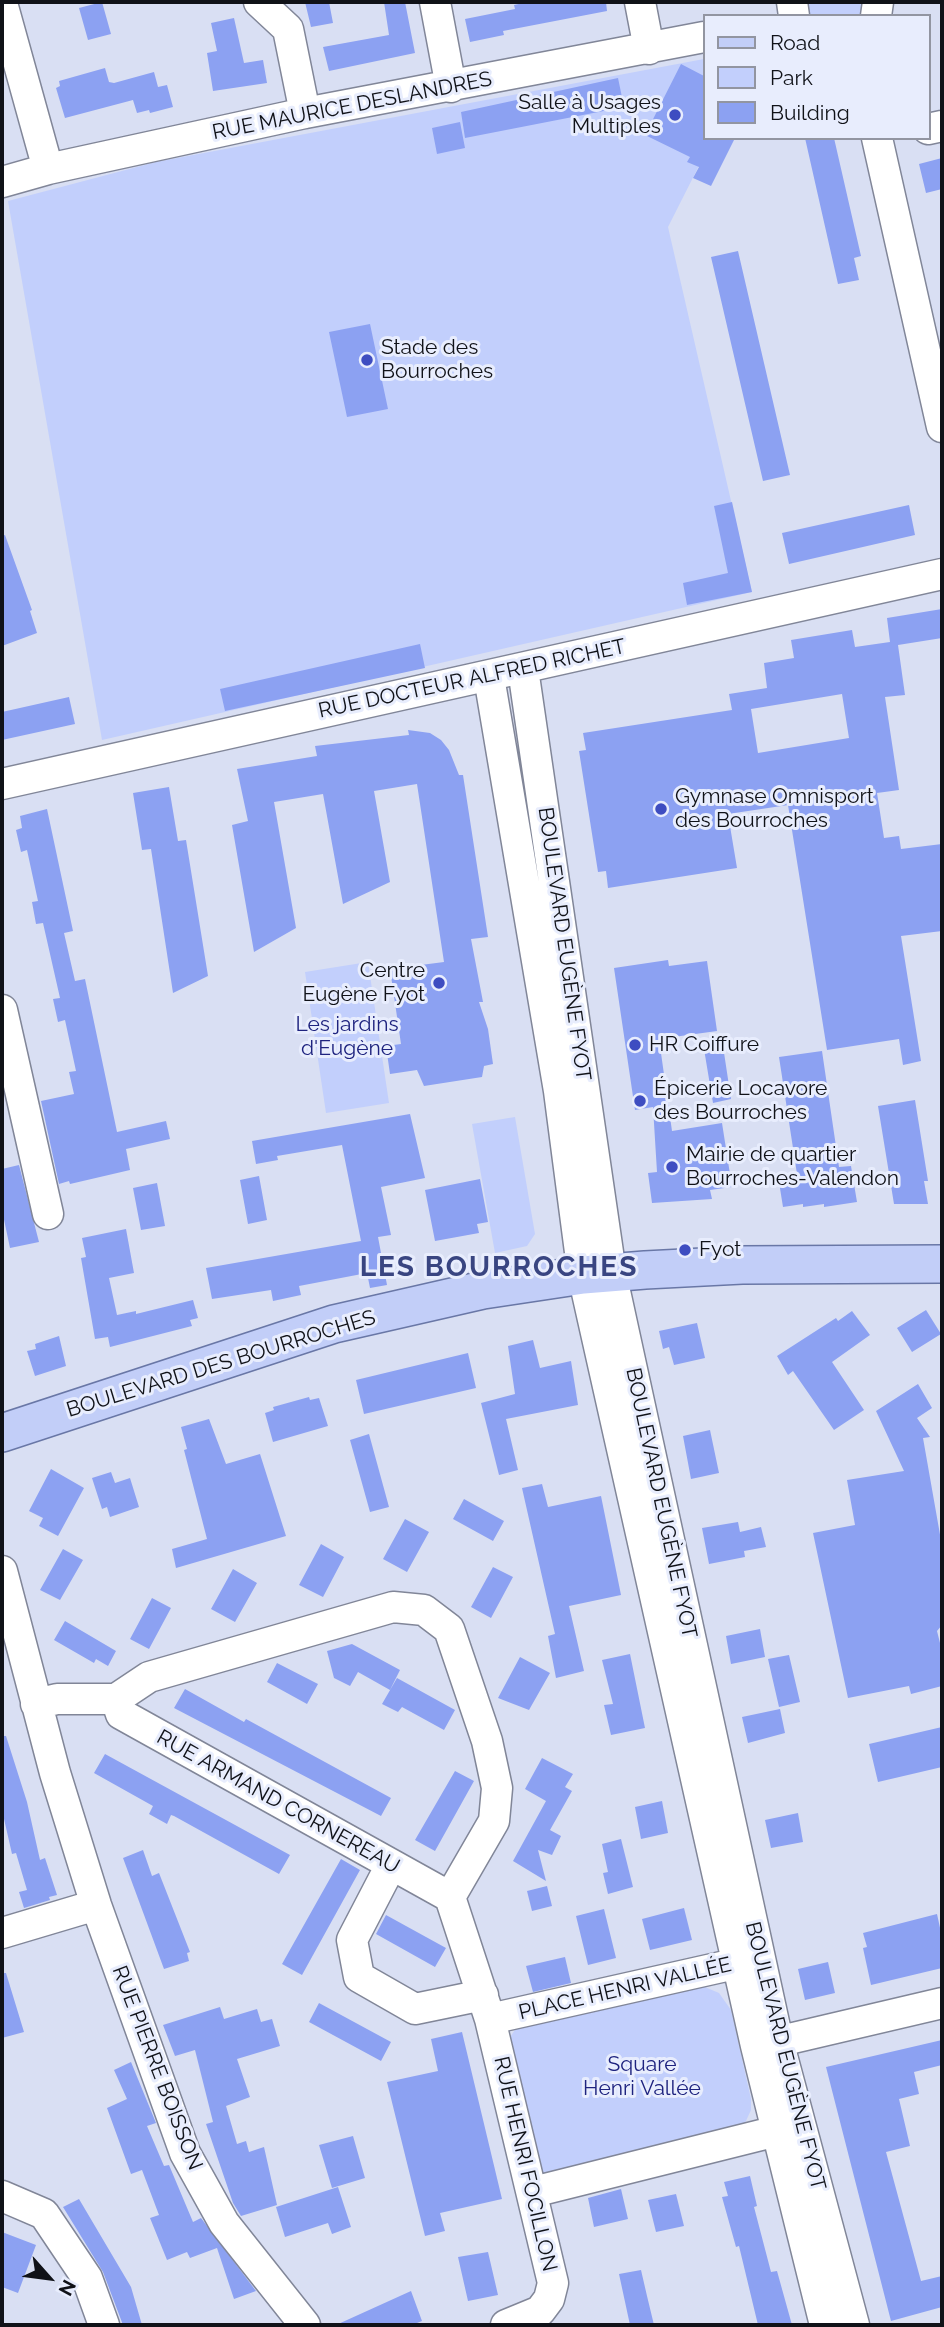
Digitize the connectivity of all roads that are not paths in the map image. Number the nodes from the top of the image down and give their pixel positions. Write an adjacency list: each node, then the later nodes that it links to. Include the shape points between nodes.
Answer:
1 (259, 2): 8 (street, via 288,29)
2 (435, 2): 7 (street)
3 (640, 2): 6 (street)
4 (2, 3): 10 (street)
5 (702, 37): 6 (street, RUE MAURICE DESLANDRES)
6 (649, 49): 7 (street, RUE MAURICE DESLANDRES)
7 (451, 87): 8 (street, RUE MAURICE DESLANDRES)
8 (306, 113): 10 (street, RUE MAURICE DESLANDRES)
9 (880, 140): 12 (street)
10 (48, 169): 11 (street, RUE MAURICE DESLANDRES)
11 (2, 182)
12 (931, 325): 13 (street)
13 (942, 428)
14 (942, 574): 15 (street, RUE DOCTEUR ALFRED RICHET)
15 (523, 669): 16 (street, RUE DOCTEUR ALFRED RICHET); 21 (street, BOULEVARD EUGÈNE FYOT)
16 (489, 677): 17 (street, RUE DOCTEUR ALFRED RICHET); 21 (street, BOULEVARD EUGÈNE FYOT, via 559,1091)
17 (2, 784)
18 (2, 1010): 19 (street)
19 (48, 1214)
20 (942, 1264): 21 (main road, BOULEVARD DES BOURROCHES, via 742,1265)
21 (597, 1274): 22 (main road, BOULEVARD DES BOURROCHES, via 483,1290 334,1324); 30 (street, BOULEVARD EUGÈNE FYOT)
22 (2, 1433)
23 (2, 1571): 25 (street, RUE PIERRE BOISSON)
24 (116, 1699): 25 (street, via 57,1699); 26 (street, RUE ARMAND CORNEREAU, via 121,1714); 27 (street, via 149,1677 393,1608 424,1610 449,1629 487,1741 497,1788 494,1821)
25 (36, 1704): 28 (street, RUE PIERRE BOISSON)
26 (391, 1865): 27 (street, RUE ARMAND CORNEREAU); 32 (street, PLACE HENRI VALLÉE, via 352,1940 359,1977 415,2009)
27 (450, 1897): 32 (street, RUE HENRI FOCILLON)
28 (96, 1905): 29 (street); 38 (street, RUE PIERRE BOISSON, via 185,2153 224,2223)
29 (2, 1933)
30 (748, 1961): 32 (street, PLACE HENRI VALLÉE); 33 (street, BOULEVARD EUGÈNE FYOT)
31 (942, 2003): 33 (street)
32 (486, 2007): 35 (street, RUE HENRI FOCILLON)
33 (767, 2044): 34 (street, BOULEVARD EUGÈNE FYOT)
34 (788, 2129): 35 (street); 40 (street, BOULEVARD EUGÈNE FYOT); 41 (street, BOULEVARD EUGÈNE FYOT)
35 (533, 2192): 39 (street, RUE HENRI FOCILLON, via 553,2283 550,2299 540,2311)
36 (2, 2196): 37 (street, via 44,2214 87,2278)
37 (104, 2325)
38 (305, 2325)
39 (506, 2325)
40 (825, 2325)
41 (855, 2325)

